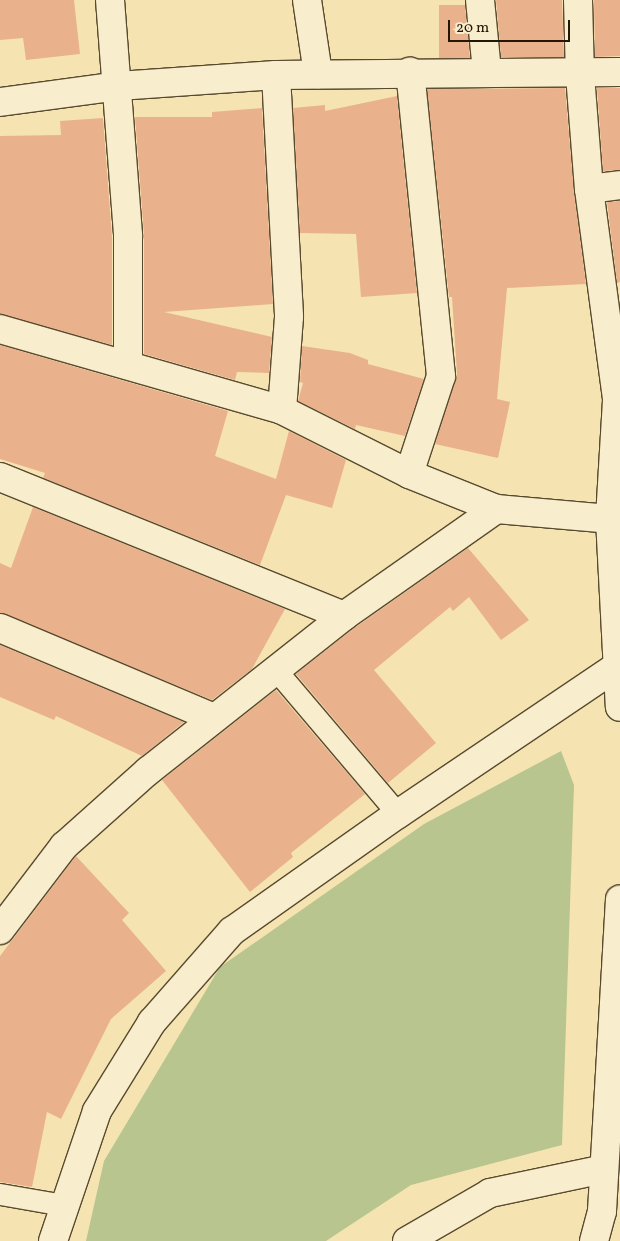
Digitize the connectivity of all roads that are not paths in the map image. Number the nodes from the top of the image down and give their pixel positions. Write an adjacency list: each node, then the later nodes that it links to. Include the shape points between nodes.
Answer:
1 (110, 0): 11 (street)
2 (307, 0): 8 (street)
3 (480, 0): 6 (street)
4 (578, 0): 10 (street)
5 (410, 72): 6 (street); 8 (street); 19 (street, via 441,376)
6 (486, 72): 10 (street)
7 (620, 72): 10 (street)
8 (318, 74): 9 (street)
9 (276, 75): 11 (street); 18 (street, via 289,317)
10 (580, 75): 14 (street)
11 (118, 86): 12 (street); 17 (street, via 128,236)
12 (0, 102)
13 (620, 185): 14 (street)
14 (589, 189): 15 (street)
15 (613, 313): 22 (street, via 617,400)
16 (0, 329): 17 (street)
17 (128, 366): 18 (street)
18 (282, 410): 19 (street)
19 (409, 474): 21 (street)
20 (0, 477): 24 (street)
21 (496, 508): 22 (street); 24 (street)
22 (610, 519): 23 (street)
23 (616, 573): 26 (street)
24 (344, 616): 27 (street)
25 (0, 628): 29 (street)
26 (616, 668): 28 (street); 30 (street)
27 (275, 669): 29 (street); 30 (lane)
28 (620, 707)
29 (212, 717): 32 (street, via 64,846)
30 (398, 814): 35 (street, via 232,931 152,1022 97,1110)
31 (620, 900): 33 (street)
32 (0, 930)
33 (604, 1169): 36 (street); 38 (street, via 490,1193)
34 (0, 1194): 35 (lane)
35 (64, 1205): 37 (street)
36 (611, 1214): 39 (street)
37 (53, 1241)
38 (407, 1241)
39 (594, 1241)

